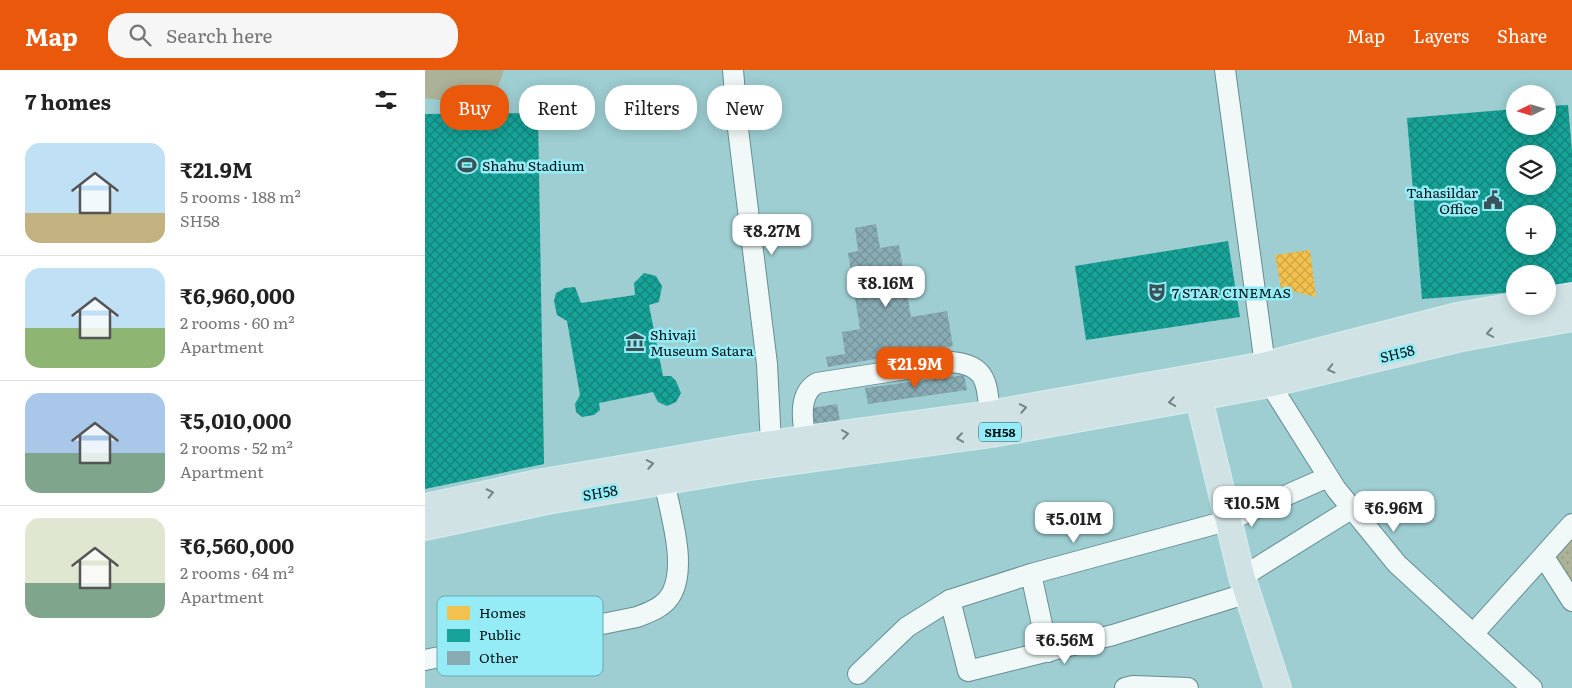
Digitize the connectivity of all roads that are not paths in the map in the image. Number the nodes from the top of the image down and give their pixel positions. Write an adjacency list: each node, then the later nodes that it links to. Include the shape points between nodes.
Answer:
1 (733, 70): 11 (street, via 767,364)
2 (1225, 70): 8 (street)
3 (1572, 296): 4 (main road)
4 (1556, 299)
5 (1514, 315): 8 (main road, SH58 / SH58, via 1462,338)
6 (1540, 315): 7 (main road, SH58 / SH58)
7 (1572, 318)
8 (1267, 374): 9 (main road, SH58 / SH58); 13 (street)
9 (1196, 387): 10 (main road, SH58 / SH58); 18 (main road)
10 (990, 424): 12 (main road, SH58 / SH58); 12 (street, via 985,384 979,370 966,363 951,362 817,382 811,386 803,402)
11 (771, 444): 12 (main road, SH58 / SH58); 17 (main road, SH58 / SH58, one-way to 11, via 543,482)
12 (807, 449): 14 (main road, SH58 / SH58)
13 (1328, 477): 16 (street); 18 (street)
14 (664, 481): 17 (main road, SH58 / SH58, via 547,501); 26 (street, via 679,574 672,594 657,609)
15 (425, 507): 17 (main road, SH58 / SH58)
16 (1351, 509): 23 (street); 27 (street, via 1397,564)
17 (455, 511): 20 (main road, SH58 / SH58)
18 (1230, 520): 22 (street); 23 (main road)
19 (1572, 524): 21 (street)
20 (425, 527)
21 (1544, 557): 25 (street); 27 (street)
22 (1031, 574): 24 (street); 28 (street)
23 (1245, 585): 28 (street, via 1194,611); 32 (main road)
24 (950, 600): 28 (street, via 968,671); 29 (street, via 907,627)
25 (1572, 601)
26 (603, 624)
27 (1473, 634): 33 (street)
28 (1048, 652)
29 (859, 674)
30 (1125, 688): 31 (street)
31 (1188, 688)
32 (1278, 688)
33 (1532, 688)

